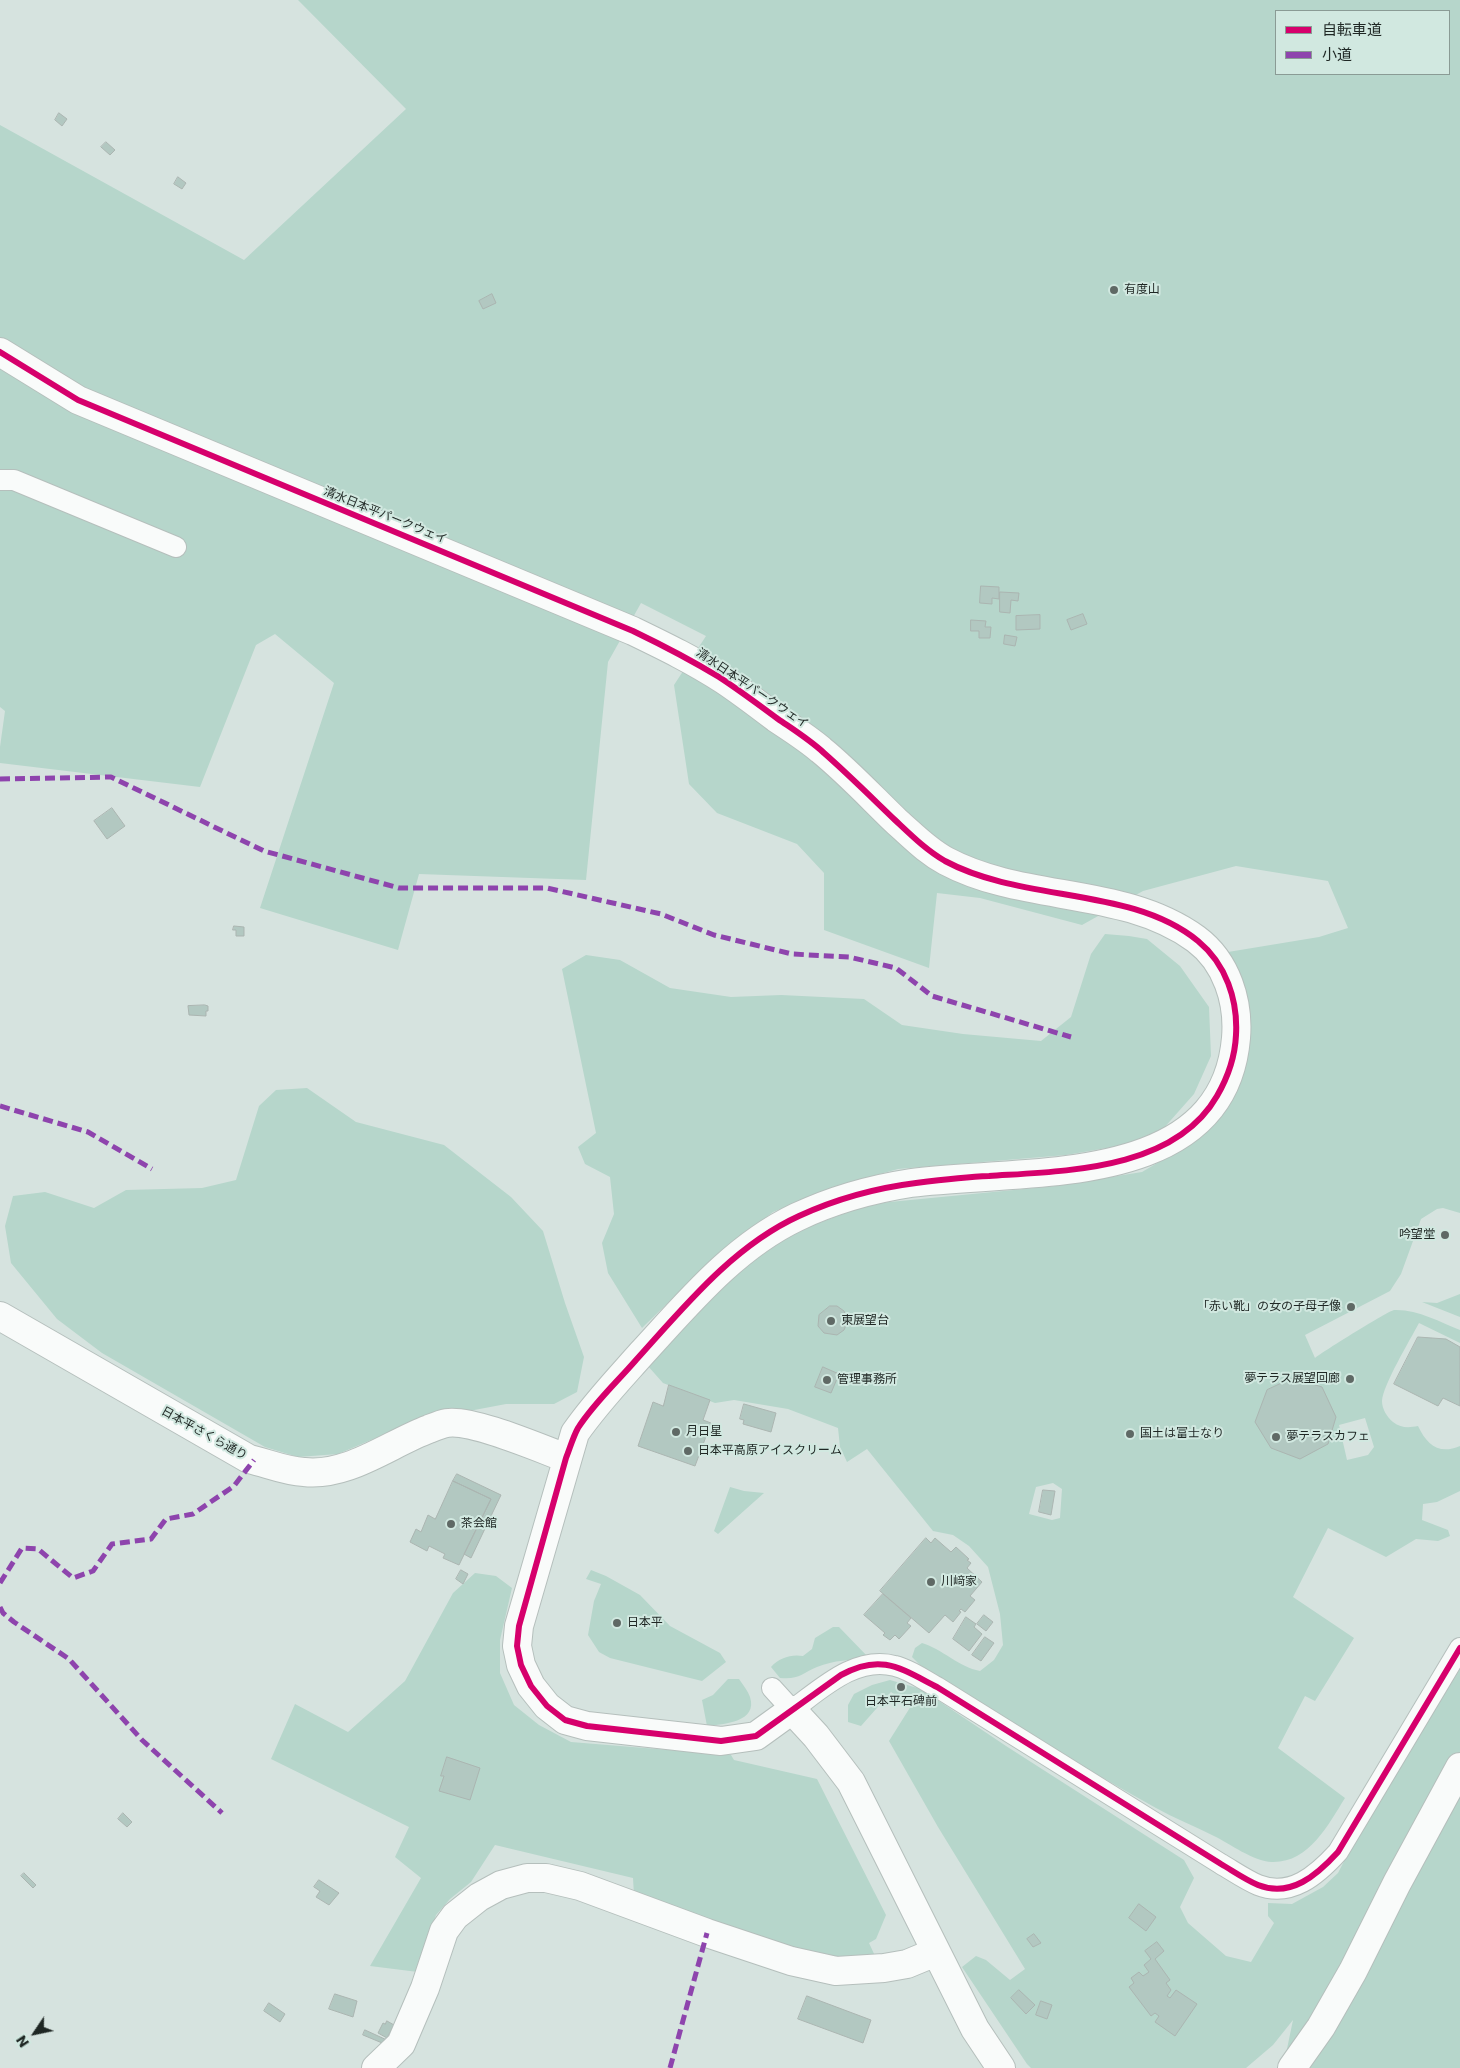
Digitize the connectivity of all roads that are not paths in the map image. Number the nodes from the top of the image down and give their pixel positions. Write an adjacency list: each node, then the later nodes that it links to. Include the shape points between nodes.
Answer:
1 (0, 352): 5 (street, 清水日本平パークウェイ, via 78,400 624,627 680,654 723,679 821,749 925,848 946,861 1006,884 1156,916 1202,943 1229,981 1236,1008 1235,1053 1228,1073 1202,1118 1166,1144 1108,1164 1059,1172 953,1179 862,1193 798,1216 775,1228 721,1270 678,1313 589,1412 575,1432)
2 (0, 480): 3 (street, via 14,480)
3 (176, 547)
4 (0, 1316): 5 (street, 日本平さくら通り, via 249,1459 278,1468 306,1473 328,1471 355,1463 447,1423 471,1424)
5 (566, 1458): 8 (street, 清水日本平パークウェイ, via 519,1626 517,1646 521,1665 531,1686 547,1706 564,1720 587,1726 721,1741 756,1736)
6 (1460, 1648): 8 (street, via 1338,1852 1321,1871 1301,1883 1279,1890 1258,1885 1221,1864 937,1687 895,1666 872,1664 855,1668)
7 (772, 1688): 8 (street)
8 (792, 1710): 10 (street, via 851,1782)
9 (1460, 1766): 13 (street, via 1348,1979 1321,2027)
10 (936, 1952): 11 (street, via 907,1964 836,1971 791,1961 580,1886 546,1878 526,1878 501,1885 455,1916 444,1931 425,1988 401,2044); 12 (street, via 976,2029)
11 (376, 2068)
12 (1001, 2068)
13 (1292, 2068)

